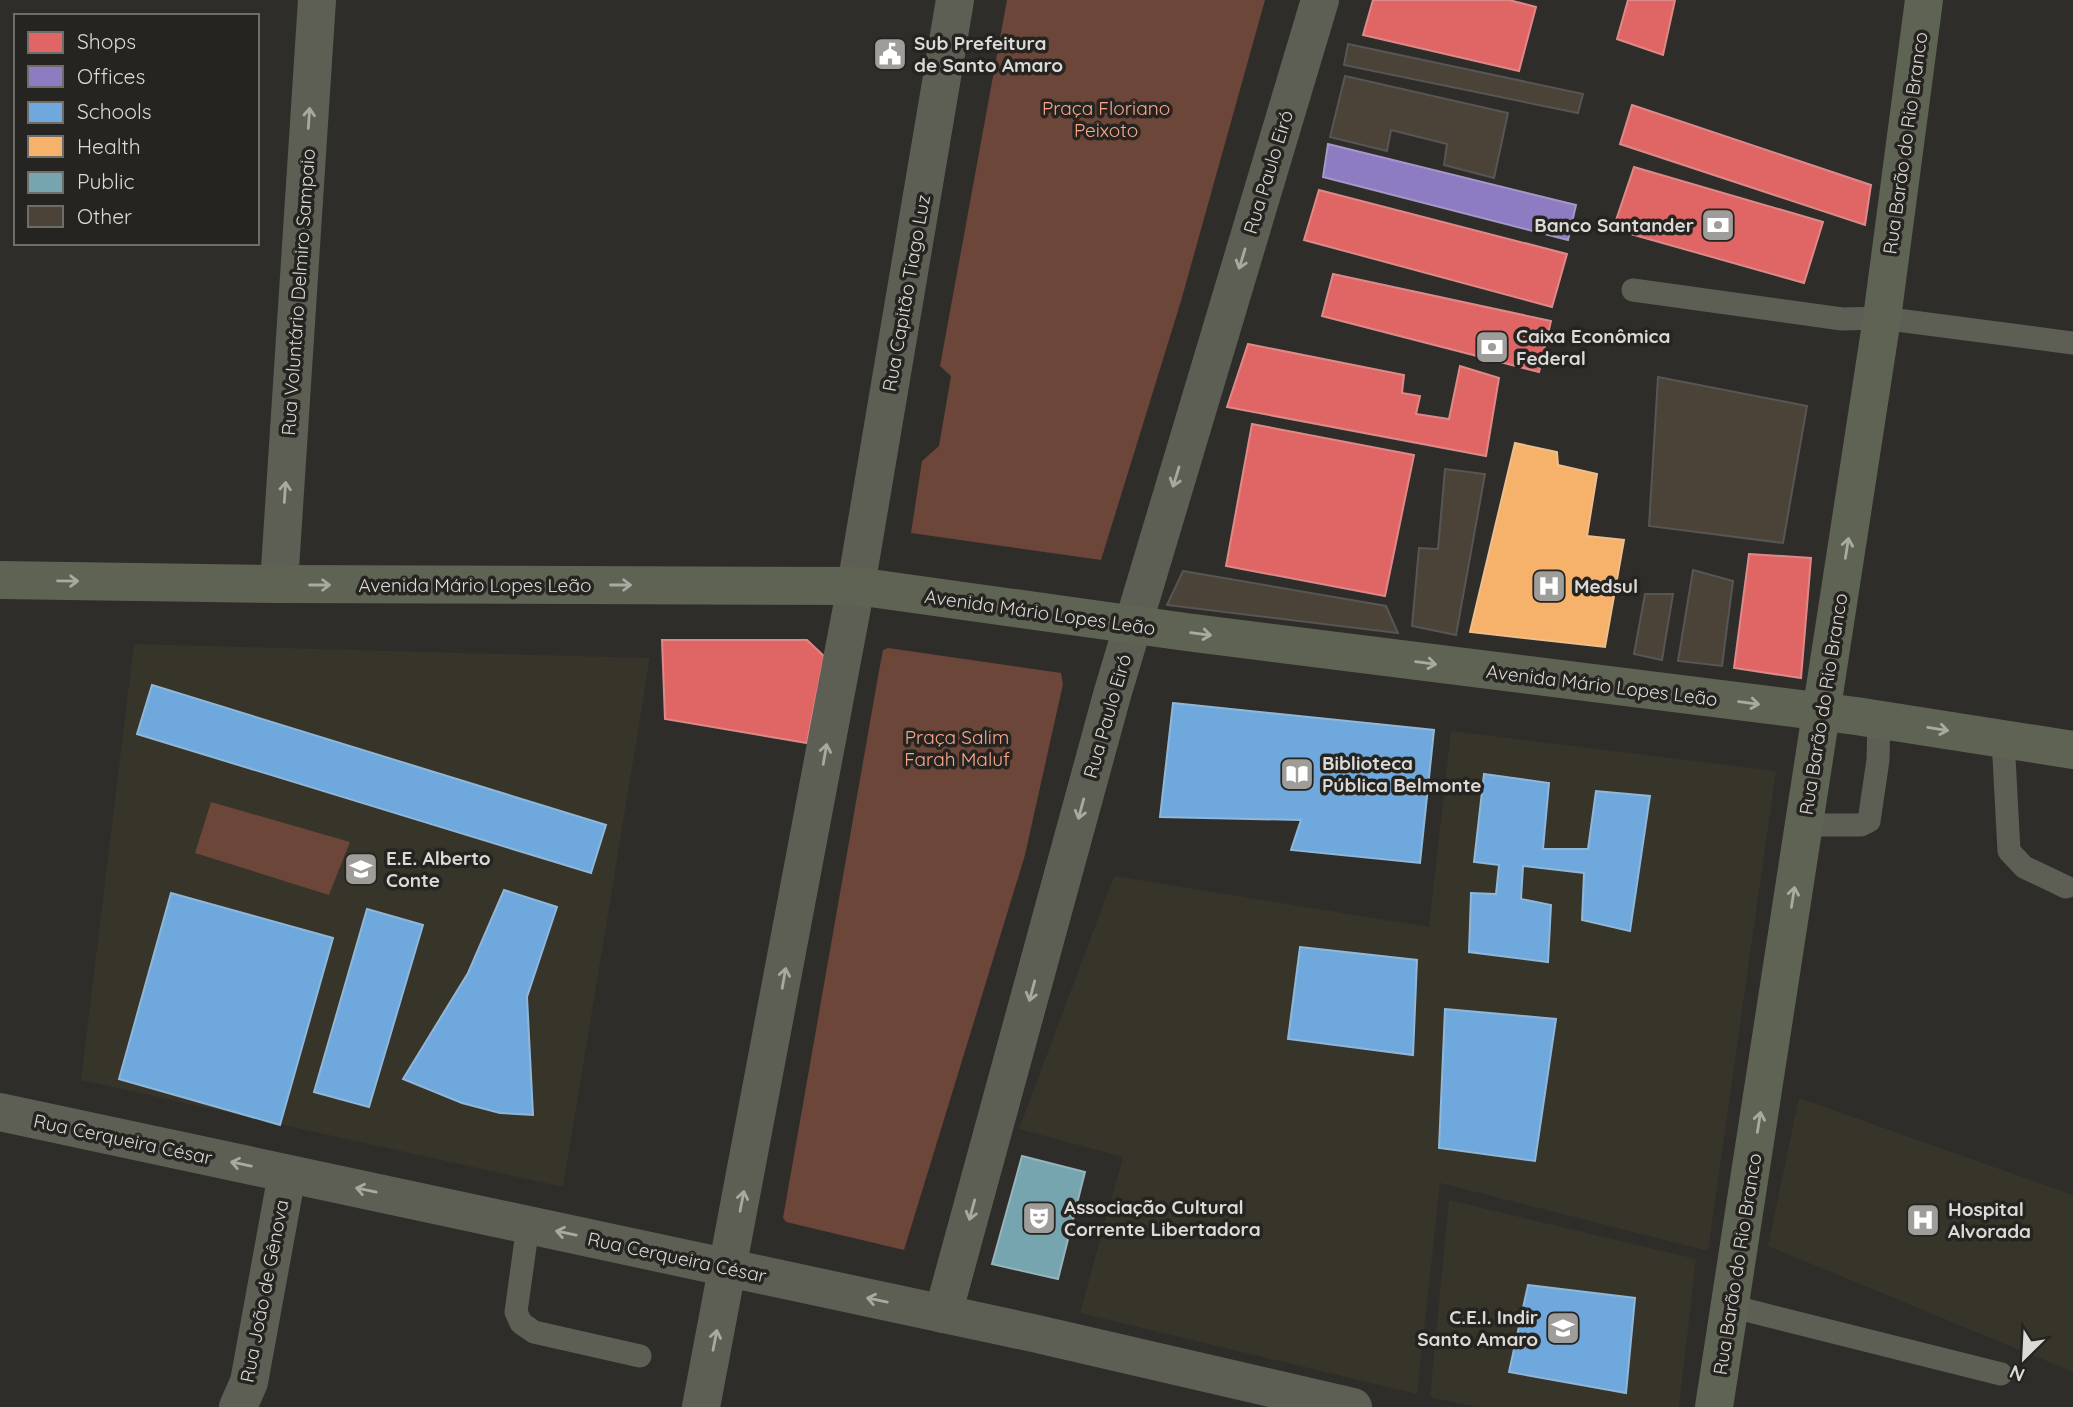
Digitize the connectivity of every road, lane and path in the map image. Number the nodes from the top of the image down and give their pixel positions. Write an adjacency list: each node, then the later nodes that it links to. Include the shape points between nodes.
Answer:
1 (317, 0): 9 (street, Rua Voluntário Delmiro Sampaio, one-way to 1)
2 (955, 0): 10 (street, Rua Capitão Tiago Luz)
3 (1320, 0): 11 (street, Rua Paulo Eiró, one-way to 11)
4 (1924, 0): 6 (street, Rua Barão do Rio Branco)
5 (1633, 290): 6 (lane, via 1842,319)
6 (1882, 318): 7 (lane); 12 (street, Rua Barão do Rio Branco, one-way to 6)
7 (2073, 343)
8 (0, 580): 9 (street, Avenida Mário Lopes Leão, one-way to 9)
9 (279, 584): 10 (street, Avenida Mário Lopes Leão, one-way to 10)
10 (856, 586): 11 (street, Avenida Mário Lopes Leão); 21 (street, Rua Capitão Tiago Luz, one-way to 10)
11 (1133, 625): 12 (street, Avenida Mário Lopes Leão, one-way to 12); 23 (street, Rua Paulo Eiró, one-way to 23)
12 (1822, 713): 13 (street, Avenida Mário Lopes Leão); 16 (street, Rua Barão do Rio Branco)
13 (1880, 720): 14 (street, Avenida Mário Lopes Leão, one-way to 14); 16 (lane, via 1869,821 1861,825)
14 (2003, 739): 15 (street, Avenida Mário Lopes Leão); 17 (lane, via 2009,851 2024,867)
15 (2073, 750)
16 (1804, 825): 22 (street, Rua Barão do Rio Branco, one-way to 16)
17 (2066, 887)
18 (0, 1112): 19 (street, Rua Cerqueira César, one-way to 18)
19 (287, 1174): 20 (street, Rua Cerqueira César, one-way to 19); 26 (street, Rua João de Gênova, via 249,1382)
20 (528, 1225): 21 (street, Rua Cerqueira César, one-way to 20); 24 (lane, via 516,1311 521,1323 534,1332)
21 (729, 1268): 23 (street, Rua Cerqueira César, one-way to 21); 27 (street, Rua Capitão Tiago Luz, one-way to 21)
22 (1730, 1306): 25 (lane); 29 (street, Rua Barão do Rio Branco)
23 (943, 1314): 28 (street, Rua Cerqueira César)
24 (640, 1356)
25 (2001, 1374)
26 (238, 1407)
27 (701, 1407)
28 (1353, 1407)
29 (1714, 1407)

